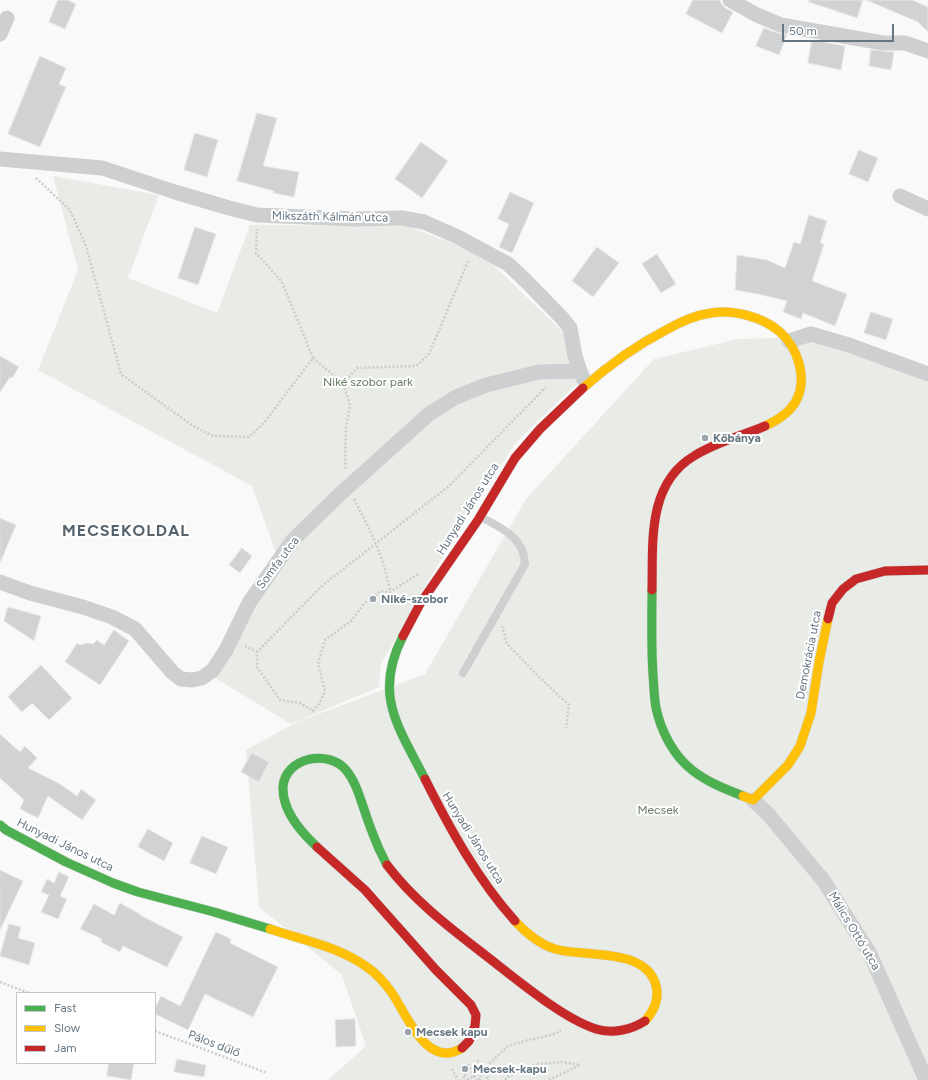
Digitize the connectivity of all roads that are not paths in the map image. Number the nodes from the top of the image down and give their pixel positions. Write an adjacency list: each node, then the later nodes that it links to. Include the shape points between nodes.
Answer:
1 (730, 0): 4 (street, via 781,25 883,43 905,43)
2 (8, 18): 3 (street)
3 (0, 34)
4 (928, 51)
5 (0, 159): 9 (street, Mikszáth Kálmán utca, via 102,168 257,215 402,218 424,222 508,264 527,282 570,328)
6 (900, 196): 7 (street)
7 (928, 209)
8 (789, 341): 10 (street, via 811,334); 11 (street, Hunyadi János utca, via 775,327 758,319 714,312 688,319 635,346); 16 (street, Hunyadi János utca, via 802,373 799,396 794,405 781,418 699,452 686,461 674,472 658,501 654,524 651,644 656,709 663,729 676,754 690,769 717,787)
9 (580, 371): 11 (street, Mikszáth Kálmán utca); 14 (street, Somfa utca, via 539,372 486,385 456,397 429,414 293,540 249,603 226,650 212,670 202,678 182,679 173,673 135,629 112,617)
10 (928, 374)
11 (587, 384): 12 (street, Hunyadi János utca, via 543,424 515,457)
12 (480, 516): 15 (lane, via 515,538 524,555 524,564); 17 (street, Hunyadi János utca, via 407,626 388,673 388,698 412,754 453,833 484,882 514,921 541,944 560,952 616,957 644,967 656,986 656,1006 649,1018 631,1028 618,1031 603,1030 575,1019 528,989 412,896 385,863 352,778 335,762 326,758 313,758 302,762 288,773 284,781 283,795 294,821 359,883 475,1010 472,1035 468,1043 454,1053 441,1054 433,1050 416,1032 389,988 371,969 353,958 265,927 133,890 90,874)
13 (928, 570): 16 (street, Demokrácia utca, via 884,571 856,579 832,602 811,713 800,746 788,765)
14 (0, 582)
15 (463, 673)
16 (753, 800): 18 (street, Málics Ottó utca, via 777,824 823,880 870,954)
17 (0, 825)
18 (926, 1080)

